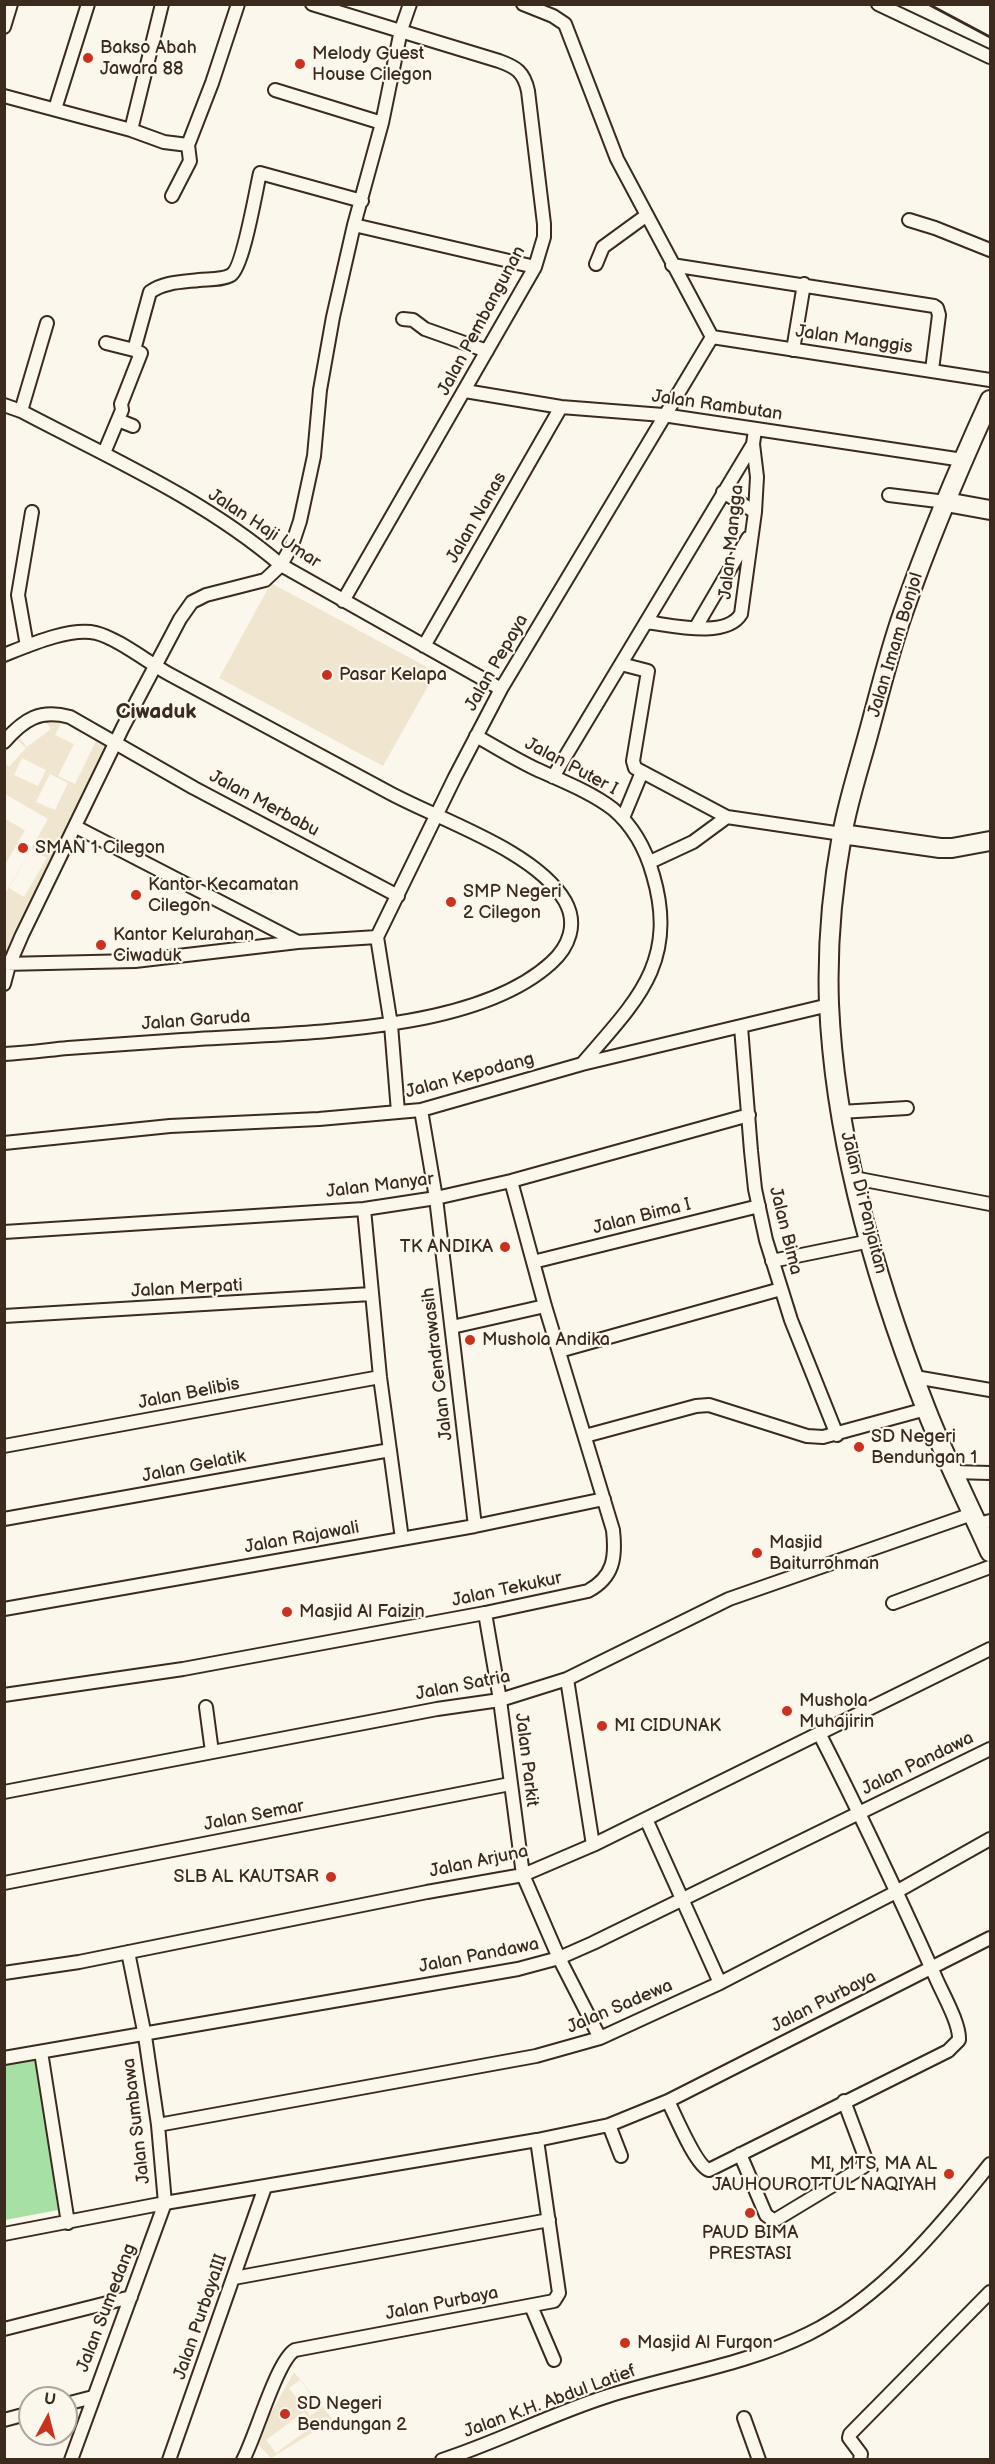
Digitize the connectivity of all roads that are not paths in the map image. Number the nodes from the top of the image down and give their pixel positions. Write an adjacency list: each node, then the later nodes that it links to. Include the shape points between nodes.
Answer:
1 (11, 4): 9 (street)
2 (88, 4): 14 (street)
3 (162, 4): 16 (street)
4 (238, 4): 17 (street)
5 (312, 4): 10 (street, Jalan Pembangunan)
6 (411, 4): 10 (street)
7 (523, 4): 20 (street, via 565,24 617,159)
8 (878, 4): 11 (street)
9 (4, 27)
10 (401, 30): 15 (street); 26 (street, Jalan Pembangunan, via 512,66 525,78 544,224)
11 (990, 57)
12 (275, 90): 15 (street)
13 (4, 96): 14 (street)
14 (55, 109): 16 (street)
15 (382, 123): 19 (street)
16 (131, 130): 17 (street, via 164,142)
17 (188, 145): 18 (street, via 190,162)
18 (172, 196)
19 (362, 201): 22 (street); 32 (street, via 260,173 237,270 229,277 171,283 150,292)
20 (647, 215): 24 (street, via 603,246); 25 (street)
21 (909, 220): 23 (street)
22 (354, 225): 26 (street); 56 (street, via 322,379 308,489 292,545)
23 (990, 250)
24 (596, 264)
25 (672, 265): 27 (street); 30 (street)
26 (535, 267): 34 (street, Jalan Pembangunan)
27 (804, 284): 33 (street); 35 (street, via 937,308)
28 (403, 319): 34 (street)
29 (47, 323): 41 (street)
30 (712, 337): 33 (street, Jalan Manggis); 42 (street, Jalan Pepaya)
31 (106, 343): 32 (street)
32 (134, 350): 43 (street, via 141,353)
33 (793, 350): 35 (street, Jalan Manggis)
34 (487, 351): 37 (street, Jalan Pembangunan)
35 (932, 370): 36 (street, Jalan Manggis)
36 (990, 381)
37 (465, 391): 40 (street, Jalan Rambutan); 57 (street, Jalan Pembangunan)
38 (990, 400): 48 (street, Jalan Imam Bonjol)
39 (4, 405): 41 (street, Jalan Haji Umar)
40 (561, 407): 42 (street, Jalan Rambutan); 61 (street, Jalan Nanas)
41 (21, 411): 47 (street, Jalan Haji Umar)
42 (663, 416): 45 (street, Jalan Rambutan); 65 (street, Jalan Pepaya)
43 (118, 420): 44 (street); 47 (street)
44 (133, 426)
45 (755, 430): 46 (street); 48 (street, Jalan Rambutan)
46 (753, 444): 49 (street); 54 (street, Jalan Mangga, via 757,477)
47 (104, 453): 56 (street, Jalan Haji Umar, via 156,480)
48 (963, 460): 51 (street, Jalan Imam Bonjol)
49 (723, 492): 54 (street); 58 (street)
50 (889, 495): 51 (street)
51 (946, 502): 52 (street); 75 (street, Jalan Imam Bonjol, via 900,624)
52 (990, 510)
53 (32, 512): 60 (street, via 18,595)
54 (755, 512): 55 (street, Jalan Mangga)
55 (750, 535): 59 (street); 59 (street, Jalan Mangga, via 747,584 737,621 721,629)
56 (281, 565): 57 (street, Jalan Haji Umar); 64 (street, via 265,580 192,602)
57 (343, 601): 61 (street, Jalan Haji Umar)
58 (646, 621): 59 (street, Jalan Mangga); 63 (street)
59 (696, 627)
60 (27, 646): 62 (street, Jalan Garuda); 64 (street, Jalan Garuda, via 72,633 97,633)
61 (424, 646): 65 (street, Jalan Haji Umar)
62 (4, 655)
63 (621, 664): 69 (street, via 648,671 633,761 633,766); 70 (street)
64 (155, 667): 68 (street); 71 (street, Jalan Garuda)
65 (501, 689): 66 (street, Jalan Pepaya)
66 (476, 736): 70 (street, Jalan Puter I); 71 (street, Jalan Pepaya)
67 (4, 742): 68 (street, Jalan Merbabu, via 30,718 54,713 70,717)
68 (116, 742): 74 (street); 78 (street, Jalan Merbabu)
69 (642, 772): 72 (street); 73 (street)
70 (553, 777): 72 (street, Jalan Puter I)
71 (436, 816): 78 (street, Jalan Pepaya); 84 (street, Jalan Garuda, via 517,856 544,877 569,910 569,937 562,954 543,971 504,995)
72 (623, 818): 77 (street, Jalan Puter I)
73 (727, 818): 75 (street); 77 (street, via 693,842)
74 (76, 827): 80 (street); 81 (street)
75 (842, 834): 76 (street, via 952,849); 83 (street, Jalan Di Panjaitan, via 832,900)
76 (990, 841)
77 (650, 862): 87 (street, Jalan Puter I, via 662,916 653,970 637,998)
78 (398, 896): 79 (street, Jalan Pepaya)
79 (377, 937): 80 (street); 84 (street)
80 (298, 942): 81 (street, via 135,961)
81 (7, 964): 82 (street)
82 (4, 984)
83 (829, 1005): 85 (street, Jalan Kepodang); 91 (street, Jalan Di Panjaitan)
84 (391, 1025): 86 (street, Jalan Garuda); 90 (street)
85 (741, 1027): 87 (street, Jalan Kepodang); 92 (street, Jalan Bima)
86 (4, 1054)
87 (582, 1065): 89 (street, Jalan Kepodang)
88 (907, 1108): 91 (street)
89 (421, 1110): 90 (street, Jalan Kepodang); 96 (street, Jalan Cendrawasih)
90 (398, 1112): 93 (street, Jalan Kepodang, via 170,1126)
91 (840, 1112): 94 (street, Jalan Di Panjaitan)
92 (749, 1114): 95 (street, Jalan Manyar); 98 (street, Jalan Bima)
93 (4, 1143)
94 (854, 1178): 97 (street); 101 (street, Jalan Di Panjaitan)
95 (511, 1181): 96 (street, Jalan Manyar); 103 (street, Jalan Tekukur)
96 (436, 1198): 99 (street, Jalan Manyar); 108 (street, Jalan Cendrawasih)
97 (990, 1204)
98 (759, 1206): 102 (street, Jalan Bima); 103 (street, Jalan Bima I)
99 (364, 1209): 100 (street, Jalan Manyar); 105 (street)
100 (4, 1232)
101 (870, 1241): 102 (street); 111 (street, Jalan Di Panjaitan)
102 (772, 1261): 104 (street, Jalan Bima)
103 (533, 1262): 106 (street, Jalan Tekukur)
104 (781, 1289): 109 (street); 114 (street, Jalan Bima)
105 (372, 1294): 107 (street, Jalan Merpati); 110 (street)
106 (545, 1306): 108 (street); 109 (street, Jalan Tekukur)
107 (4, 1316)
108 (452, 1327): 123 (street, Jalan Cendrawasih)
109 (559, 1351): 115 (street, Jalan Tekukur)
110 (380, 1377): 116 (street, Jalan Belibis); 117 (street)
111 (915, 1377): 112 (street); 113 (street, Jalan Di Panjaitan)
112 (990, 1390)
113 (926, 1409): 114 (street); 118 (street, Jalan Di Panjaitan)
114 (837, 1435): 115 (street, via 807,1436 709,1405)
115 (585, 1436): 120 (street, Jalan Tekukur)
116 (4, 1446)
117 (390, 1450): 121 (street, Jalan Gelatik); 124 (street)
118 (953, 1472): 119 (street); 122 (street, Jalan Di Panjaitan)
119 (990, 1473)
120 (604, 1499): 123 (street, Jalan Rajawali); 129 (street, Jalan Tekukur, via 614,1542 608,1575 601,1584 588,1591)
121 (4, 1519)
122 (980, 1520): 125 (street, Jalan Di Panjaitan); 131 (street, Jalan Satria, via 729,1599)
123 (475, 1526): 124 (street, Jalan Rajawali)
124 (402, 1539): 128 (street, Jalan Rajawali)
125 (990, 1552)
126 (990, 1567): 127 (street)
127 (893, 1604)
128 (4, 1609)
129 (485, 1614): 132 (street, Jalan Tekukur, via 183,1669); 133 (street, Jalan Parkit)
130 (990, 1649): 135 (street, Jalan Arjuna)
131 (567, 1679): 133 (street, Jalan Satria); 143 (street)
132 (4, 1695)
133 (500, 1700): 137 (street, Jalan Satria); 138 (street, Jalan Parkit)
134 (206, 1707): 137 (street)
135 (819, 1732): 140 (street); 141 (street, Jalan Arjuna)
136 (990, 1749): 140 (street, Jalan Pandawa)
137 (212, 1752): 139 (street, Jalan Satria)
138 (510, 1784): 144 (street, Jalan Parkit); 145 (street, Jalan Semar)
139 (4, 1792)
140 (860, 1813): 146 (street); 147 (street, Jalan Pandawa)
141 (646, 1819): 143 (street, Jalan Arjuna); 147 (street)
142 (990, 1839): 146 (street, Jalan Sadewa)
143 (593, 1845): 144 (street, Jalan Arjuna)
144 (523, 1875): 149 (street, Jalan Arjuna); 150 (street, Jalan Parkit)
145 (4, 1883)
146 (896, 1892): 151 (street); 153 (street, Jalan Sadewa)
147 (682, 1900): 150 (street, Jalan Pandawa); 153 (street)
148 (990, 1938): 151 (street, Jalan Purbaya)
149 (128, 1952): 152 (street, Jalan Arjuna); 154 (street, Jalan Sumbawa)
150 (559, 1958): 154 (street, Jalan Pandawa, via 518,1969); 155 (street, Jalan Parkit)
151 (931, 1968): 158 (street, Jalan Purbaya); 159 (street, via 960,2034 956,2045)
152 (4, 1973)
153 (720, 1983): 155 (street, Jalan Sadewa)
154 (145, 2036): 156 (street, Jalan Pandawa); 160 (street, Jalan Sumbawa)
155 (600, 2038): 160 (street, Jalan Sadewa, via 536,2056)
156 (41, 2052): 157 (street, Jalan Pandawa); 169 (street)
157 (4, 2058)
158 (668, 2101): 161 (street, Jalan Purbaya); 163 (street, via 703,2167 709,2170)
159 (844, 2101): 163 (street); 163 (street, via 865,2157 862,2167 777,2219 766,2215)
160 (158, 2125): 167 (street, Jalan Sumbawa)
161 (609, 2125): 162 (street, Jalan Purbaya); 164 (street)
162 (537, 2140): 166 (street, Jalan Purbaya); 168 (street, Jalan Purbaya)
163 (740, 2154)
164 (621, 2156)
165 (990, 2164): 183 (street, Jalan K.H. Abdul Latief, via 909,2258 864,2297 809,2334 746,2358 618,2393)
166 (265, 2187): 167 (street, Jalan Purbaya); 171 (street, Jalan PurbayaIII)
167 (165, 2203): 169 (street, Jalan Purbaya); 173 (street, Jalan Sumedang)
168 (549, 2220): 171 (street); 174 (street, Jalan Purbaya, via 558,2298)
169 (68, 2223): 170 (street, Jalan Purbaya)
170 (4, 2234)
171 (234, 2278): 181 (street, Jalan PurbayaIII)
172 (990, 2292): 185 (street, via 850,2434 861,2454)
173 (132, 2297): 175 (street); 177 (street, Jalan Sumedang)
174 (531, 2306): 176 (street); 182 (street, Jalan Purbaya, via 295,2350 284,2361)
175 (4, 2329)
176 (554, 2360)
177 (93, 2397): 178 (street); 180 (street, Jalan Sumedang)
178 (78, 2401)
179 (744, 2418): 184 (street)
180 (71, 2460)
181 (170, 2460)
182 (243, 2460)
183 (442, 2460)
184 (759, 2460)
185 (860, 2460)

